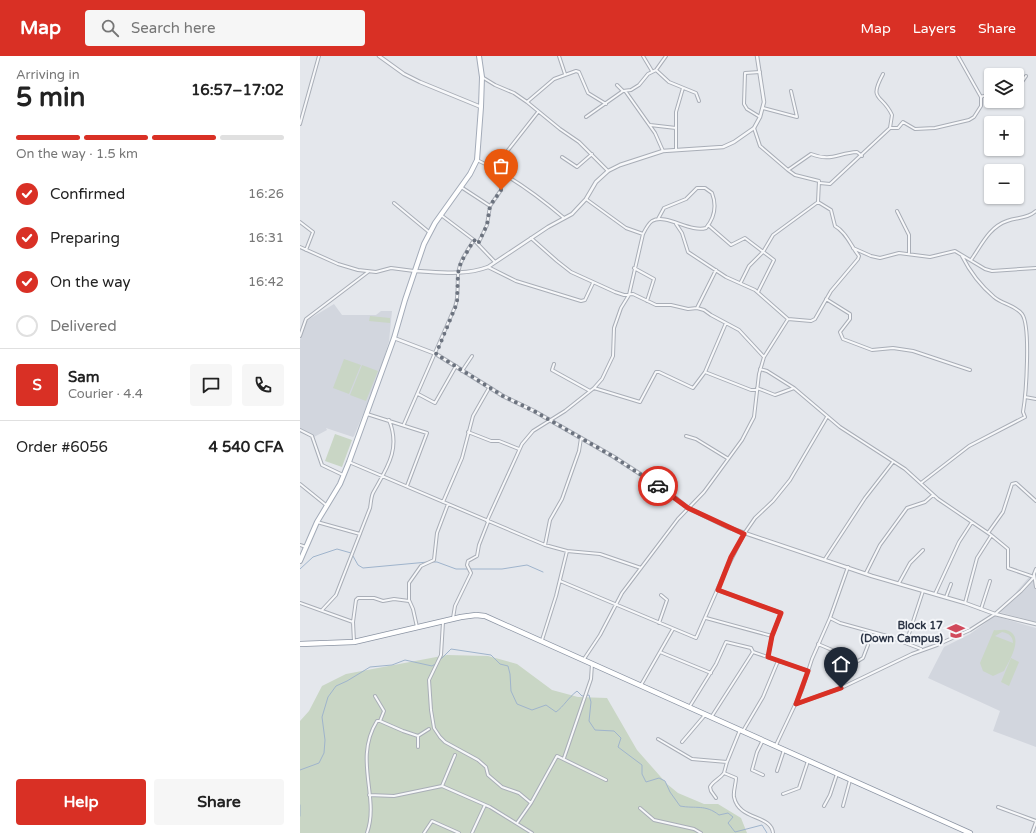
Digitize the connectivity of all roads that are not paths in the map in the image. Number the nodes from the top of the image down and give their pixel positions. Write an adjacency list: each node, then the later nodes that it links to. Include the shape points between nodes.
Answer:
1 (319, 56): 30 (street)
2 (379, 56): 25 (street, via 404,74)
3 (479, 56): 14 (main road)
4 (559, 56): 12 (street)
5 (643, 56): 10 (street)
6 (666, 56): 9 (street)
7 (757, 56): 11 (street)
8 (958, 56): 21 (street)
9 (656, 70): 10 (street); 18 (street, via 669,82)
10 (652, 71): 19 (street, via 639,85)
11 (760, 72): 26 (street); 29 (street, via 745,73 743,101 747,109)
12 (565, 74): 23 (street, via 549,82); 24 (street, via 577,71 588,92)
13 (883, 74): 34 (street, via 876,92 892,115)
14 (482, 76): 23 (street, via 495,86 514,93); 25 (main road)
15 (1026, 76): 16 (street)
16 (1024, 79)
17 (617, 85): 19 (street)
18 (683, 88): 22 (street, via 696,93); 32 (street, via 678,101)
19 (625, 91): 24 (street); 31 (street)
20 (791, 91): 26 (street, via 797,117)
21 (982, 98): 34 (street, via 980,106 969,120 935,128 913,129 903,122 898,128)
22 (699, 101)
23 (527, 102): 27 (street)
24 (606, 104): 28 (street)
25 (481, 107): 40 (main road, via 480,148)
26 (763, 108): 29 (street)
27 (538, 112): 37 (street); 41 (street)
28 (586, 117)
29 (760, 117): 33 (street)
30 (300, 124)
31 (650, 125): 32 (street); 36 (street)
32 (676, 128): 35 (street)
33 (754, 128): 35 (street, via 723,147); 42 (street, via 760,146)
34 (890, 128): 38 (street)
35 (676, 149): 36 (street)
36 (663, 151): 43 (street)
37 (592, 154): 39 (street, via 577,167); 43 (street)
38 (862, 156): 42 (street, via 857,152 848,152 824,159 811,154); 45 (street, via 830,184)
39 (562, 157)
40 (477, 160): 41 (street); 46 (main road)
41 (494, 168): 44 (street)
42 (788, 170): 45 (street, via 796,175 818,180)
43 (608, 171): 47 (street, via 593,186)
44 (501, 172): 50 (street, via 501,190); 54 (street, via 534,193)
45 (820, 183): 48 (street)
46 (461, 187): 50 (street); 53 (main road)
47 (586, 199): 54 (street); 60 (street, via 621,224)
48 (818, 202): 65 (street, via 831,210 835,226 843,231); 67 (street, via 773,235)
49 (394, 204): 59 (street)
50 (490, 206): 63 (street, via 487,225)
51 (1036, 210): 70 (street, via 1029,216 1008,220 994,228)
52 (897, 211): 68 (street, via 909,235)
53 (441, 215): 59 (main road); 62 (street)
54 (565, 218): 61 (street)
55 (658, 219): 57 (street); 58 (street, via 664,208 686,199 697,188 705,188 712,192 716,207); 60 (street, via 651,222)
56 (300, 222): 66 (street, via 312,232)
57 (676, 224): 58 (street, via 700,229); 75 (street, via 688,252)
58 (708, 225): 67 (street, via 731,245 745,238)
59 (429, 232): 76 (main road)
60 (643, 234): 73 (street)
61 (531, 238): 71 (street); 80 (street, via 557,261)
62 (474, 240): 63 (street); 78 (street, via 462,259)
63 (478, 244): 71 (street)
64 (300, 247): 66 (street)
65 (852, 248): 68 (street, via 874,258 891,254); 83 (street, via 859,256 858,259)
66 (306, 250): 77 (street, via 338,264)
67 (763, 252): 79 (street, via 749,266); 81 (street, via 774,262)
68 (909, 254): 69 (street, via 930,257 955,251)
69 (962, 256): 70 (street); 105 (street, via 994,297 1017,309 1025,320)
70 (971, 260): 74 (street, via 988,271)
71 (495, 262): 72 (street)
72 (488, 267): 78 (street); 80 (street, via 516,281 581,301 585,300)
73 (634, 268): 82 (street); 84 (street, via 654,279)
74 (1036, 268)
75 (716, 270): 79 (street); 85 (street)
76 (414, 271): 77 (street, via 391,268); 78 (street); 89 (main road)
77 (368, 272): 88 (street, via 306,319)
78 (458, 273): 90 (street, via 458,299)
79 (741, 282): 81 (street)
80 (593, 283): 82 (street, via 621,295)
81 (758, 292): 86 (street)
82 (629, 295): 84 (street, via 633,294); 100 (street, via 614,328 614,356 602,379)
83 (826, 299): 86 (street, via 813,321); 96 (street, via 850,314 850,319 840,332 843,339 872,350 893,348 913,351)
84 (647, 301): 85 (street, via 656,305)
85 (697, 308): 87 (street)
86 (788, 319): 92 (street)
87 (726, 323): 92 (street, via 739,330); 98 (street)
88 (300, 336)
89 (394, 338): 90 (street); 107 (main road)
90 (436, 354): 94 (street); 104 (street)
91 (472, 356): 97 (street)
92 (764, 356): 95 (street)
93 (554, 364): 103 (street, via 552,370)
94 (456, 366): 97 (street); 104 (street, via 435,403)
95 (760, 369): 101 (street); 102 (street)
96 (970, 370)
97 (462, 371): 99 (street)
98 (705, 372): 100 (street, via 693,388 664,373 656,372 640,402); 102 (street, via 751,390)
99 (489, 388): 110 (street); 113 (street)
100 (594, 388): 103 (street)
101 (794, 388): 102 (street, via 775,395); 108 (street)
102 (757, 389): 117 (street, via 755,412 750,426)
103 (590, 391): 110 (street)
104 (418, 394): 111 (street)
105 (1025, 397): 106 (street); 122 (street, via 1024,419 974,442)
106 (1036, 399)
107 (366, 413): 109 (street); 118 (main road)
108 (827, 417): 119 (street); 136 (street, via 790,480 774,501 759,513)
109 (389, 420): 111 (street); 121 (street, via 393,428 395,448)
110 (551, 420): 115 (street); 116 (street, via 533,431)
111 (404, 424): 124 (street, via 427,434)
112 (300, 430): 120 (street, via 312,436 322,465)
113 (468, 432): 116 (street); 127 (street, via 462,458)
114 (686, 436): 117 (street)
115 (581, 438): 130 (street, via 630,467); 139 (street, via 564,495 550,520)
116 (519, 449): 131 (street)
117 (728, 458): 130 (street, via 704,492)
118 (349, 462): 120 (main road); 121 (street)
119 (894, 462): 122 (street); 143 (street, via 865,498)
120 (343, 475): 129 (main road)
121 (383, 477): 124 (street); 135 (street, via 372,494 372,502)
122 (921, 483): 125 (street)
123 (300, 484): 129 (street)
124 (407, 486): 127 (street)
125 (933, 495): 133 (street); 148 (street, via 925,502 907,508 880,546)
126 (1036, 501): 134 (street, via 1016,483 1012,484 1003,512)
127 (443, 502): 128 (street)
128 (448, 504): 131 (street); 160 (street, via 441,521 434,560 421,566 409,583)
129 (326, 505): 132 (main road)
130 (688, 508): 136 (street); 146 (street)
131 (488, 521): 139 (street); 169 (street, via 477,556 468,561 471,573 455,606)
132 (318, 522): 135 (street); 140 (main road)
133 (972, 522): 134 (street); 157 (street, via 959,542)
134 (988, 533): 137 (street)
135 (360, 534): 165 (street, via 336,595)
136 (744, 534): 143 (street); 155 (street)
137 (991, 535): 149 (street, via 1008,549 1008,568); 163 (street, via 978,558)
138 (300, 545): 140 (street)
139 (545, 545): 142 (street)
140 (306, 547): 144 (main road)
141 (923, 550): 152 (street, via 910,563)
142 (567, 551): 146 (street, via 600,554); 150 (street)
143 (825, 558): 145 (street)
144 (300, 561)
145 (848, 567): 148 (street); 168 (street)
146 (641, 568): 162 (street)
147 (1036, 568): 149 (street)
148 (866, 573): 152 (street)
149 (1034, 577): 154 (street); 166 (street)
150 (560, 581): 162 (street); 177 (street)
151 (990, 581): 164 (street)
152 (899, 583): 156 (street)
153 (952, 584): 159 (street)
154 (1036, 587)
155 (718, 590): 167 (street); 176 (street, via 781,613)
156 (924, 590): 157 (street); 179 (street)
157 (935, 594): 159 (street)
158 (661, 595): 172 (street, via 667,600)
159 (946, 597): 163 (street)
160 (409, 601): 170 (street, via 358,598); 174 (street)
161 (300, 603): 165 (street)
162 (616, 603): 172 (street); 187 (street)
163 (965, 603): 164 (street)
164 (981, 609): 166 (street)
165 (322, 610): 170 (street)
166 (995, 614): 173 (street); 183 (street, via 955,637)
167 (706, 618): 175 (street, via 696,638); 176 (street)
168 (830, 618): 179 (street); 181 (street)
169 (453, 619): 171 (highway); 177 (highway, via 472,615 486,616)
170 (353, 622): 178 (street)
171 (443, 622): 174 (highway); 222 (street, via 441,655 429,680 434,728 445,742 478,760 502,787 519,793)
172 (659, 623): 175 (street)
173 (1036, 624)
174 (417, 628): 178 (highway)
175 (672, 629): 184 (street)
176 (772, 636): 186 (street)
177 (542, 640): 187 (highway)
178 (354, 642): 180 (highway)
179 (906, 643): 183 (street)
180 (300, 644)
181 (818, 644): 182 (street, via 858,661 863,658); 190 (street)
182 (868, 645)
183 (922, 650): 194 (street, via 841,688)
184 (660, 652): 191 (street); 192 (street)
185 (753, 652): 186 (street); 191 (street, via 751,648 726,642); 197 (street)
186 (768, 657): 188 (street)
187 (584, 659): 189 (highway)
188 (778, 661): 190 (street); 200 (street, via 763,697)
189 (592, 663): 192 (highway); 209 (street, via 590,679)
190 (808, 671): 194 (street)
191 (711, 673): 195 (street)
192 (641, 685): 195 (highway)
193 (375, 696): 198 (street, via 384,711)
194 (796, 704): 205 (street)
195 (690, 706): 196 (highway)
196 (705, 714): 197 (highway); 204 (street)
197 (712, 716): 200 (highway)
198 (380, 721): 201 (street); 220 (street, via 377,721 373,729 367,750 365,767)
199 (429, 729): 201 (street)
200 (742, 730): 203 (highway); 211 (street)
201 (418, 736): 206 (street)
202 (658, 739): 211 (street, via 692,759)
203 (763, 739): 205 (highway); 215 (street, via 752,770)
204 (682, 742)
205 (776, 745): 207 (highway)
206 (418, 747)
207 (784, 749): 210 (highway); 212 (street)
208 (455, 755): 218 (street)
209 (564, 758): 217 (street); 222 (street, via 556,757)
210 (808, 760): 214 (highway); 219 (street, via 799,788)
211 (727, 762): 213 (street)
212 (777, 771)
213 (724, 773): 221 (street, via 720,780 713,782 710,787); 236 (street, via 736,778 734,797 742,809 752,817 770,824)
214 (837, 773): 216 (highway); 224 (street)
215 (763, 775)
216 (850, 779): 225 (street); 237 (highway)
217 (606, 780)
218 (442, 786): 220 (street, via 394,796); 223 (street)
219 (783, 794)
220 (369, 795): 230 (street, via 370,822)
221 (716, 798)
222 (531, 803): 228 (street)
223 (485, 806): 228 (street); 233 (street)
224 (824, 806)
225 (844, 806)
226 (998, 807): 229 (street)
227 (640, 808): 235 (street, via 654,820)
228 (517, 822): 234 (street)
229 (1036, 822): 238 (street)
230 (367, 833)
231 (424, 833): 232 (street, via 432,821)
232 (459, 833)
233 (472, 833)
234 (532, 833)
235 (701, 833)
236 (773, 833)
237 (970, 833)
238 (1032, 833)

